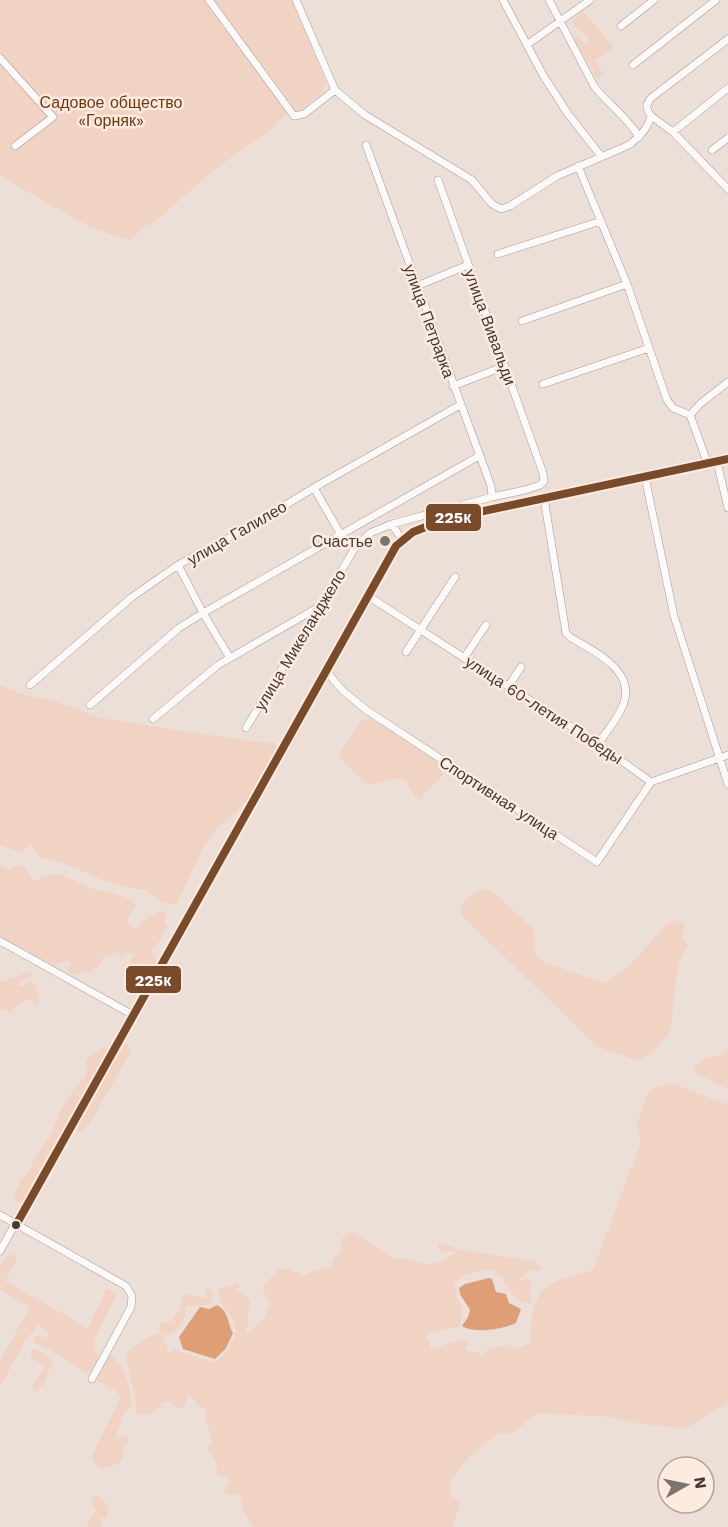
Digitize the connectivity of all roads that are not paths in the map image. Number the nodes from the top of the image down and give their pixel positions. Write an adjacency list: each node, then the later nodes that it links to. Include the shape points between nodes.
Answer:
1 (209, 0): 15 (street, via 294,116 304,114)
2 (296, 0): 15 (street)
3 (503, 0): 11 (street)
4 (549, 0): 8 (street)
5 (590, 0): 8 (street)
6 (654, 0): 9 (street)
7 (716, 0): 13 (street)
8 (560, 22): 11 (street); 18 (street, via 594,86)
9 (621, 26)
10 (728, 39): 16 (street, via 651,98 646,104)
11 (528, 44): 23 (street, via 568,114)
12 (0, 58): 21 (street, via 53,117)
13 (633, 65)
14 (728, 88): 17 (street)
15 (334, 90): 24 (street, via 365,115 472,180 497,208 510,206)
16 (651, 116): 17 (street); 18 (street)
17 (673, 132): 26 (street)
18 (639, 137): 23 (street, via 618,151)
19 (728, 138): 22 (street)
20 (366, 145): 31 (street, улица Петрарка)
21 (15, 146)
22 (712, 150)
23 (601, 156): 24 (street)
24 (578, 166): 27 (street)
25 (438, 180): 29 (street, улица Вивальди)
26 (728, 189)
27 (601, 220): 28 (street); 30 (street)
28 (498, 254)
29 (468, 265): 31 (street); 34 (street, улица Вивальди)
30 (627, 284): 32 (street); 33 (street)
31 (417, 286): 37 (street, улица Петрарка)
32 (522, 321)
33 (650, 348): 36 (street); 39 (street, via 667,400 673,408)
34 (504, 366): 37 (street); 44 (street, улица Вивальди)
35 (728, 382): 39 (street)
36 (543, 384)
37 (453, 386): 38 (street, улица Петрарка)
38 (460, 405): 40 (street, улица Петрарка); 46 (street, улица Галилео)
39 (690, 414): 43 (street)
40 (479, 456): 47 (street, улица Петрарка); 51 (street)
41 (728, 459): 42 (street)
42 (717, 462): 43 (street); 49 (street)
43 (708, 464): 45 (street)
44 (543, 472): 47 (street, улица Микеланджело, via 544,481 540,484)
45 (645, 477): 48 (street); 73 (street, via 674,616)
46 (314, 488): 51 (street); 54 (street, улица Галилео)
47 (492, 497): 50 (street, улица Микеланджело)
48 (544, 498): 52 (street, via 446,519); 71 (street, via 566,633 612,663 626,690 623,706)
49 (728, 508)
50 (392, 524): 52 (street); 53 (street, улица Микеланджело, via 370,533)
51 (341, 536): 53 (street); 58 (street)
52 (402, 540): 56 (street)
53 (355, 548): 57 (street, улица Микеланджело)
54 (178, 566): 58 (street); 66 (street, улица Галилео, via 132,597)
55 (455, 577): 60 (street)
56 (368, 596): 60 (street, улица 60-летия Победы); 65 (street)
57 (320, 606): 62 (street); 70 (street, улица Микеланджело)
58 (203, 613): 62 (street); 68 (street, via 179,628)
59 (486, 625): 63 (street)
60 (421, 631): 61 (street); 63 (street, улица 60-летия Победы)
61 (406, 652)
62 (230, 658): 69 (street)
63 (464, 658): 67 (street, улица 60-летия Победы)
64 (521, 667): 67 (street)
65 (327, 672): 74 (street, Спортивная улица, via 365,709 597,862); 77 (street)
66 (30, 685)
67 (508, 687): 71 (street, улица 60-летия Победы)
68 (90, 705)
69 (153, 719)
70 (246, 728)
71 (597, 744): 74 (street, улица 60-летия Победы)
72 (728, 756): 73 (street)
73 (720, 758): 74 (street); 75 (street)
74 (651, 782)
75 (728, 784)
76 (0, 941): 77 (street)
77 (133, 1015): 79 (street)
78 (0, 1215): 79 (street)
79 (16, 1225): 80 (street); 81 (street, via 126,1286 132,1296 131,1307)
80 (0, 1251)
81 (92, 1379)

